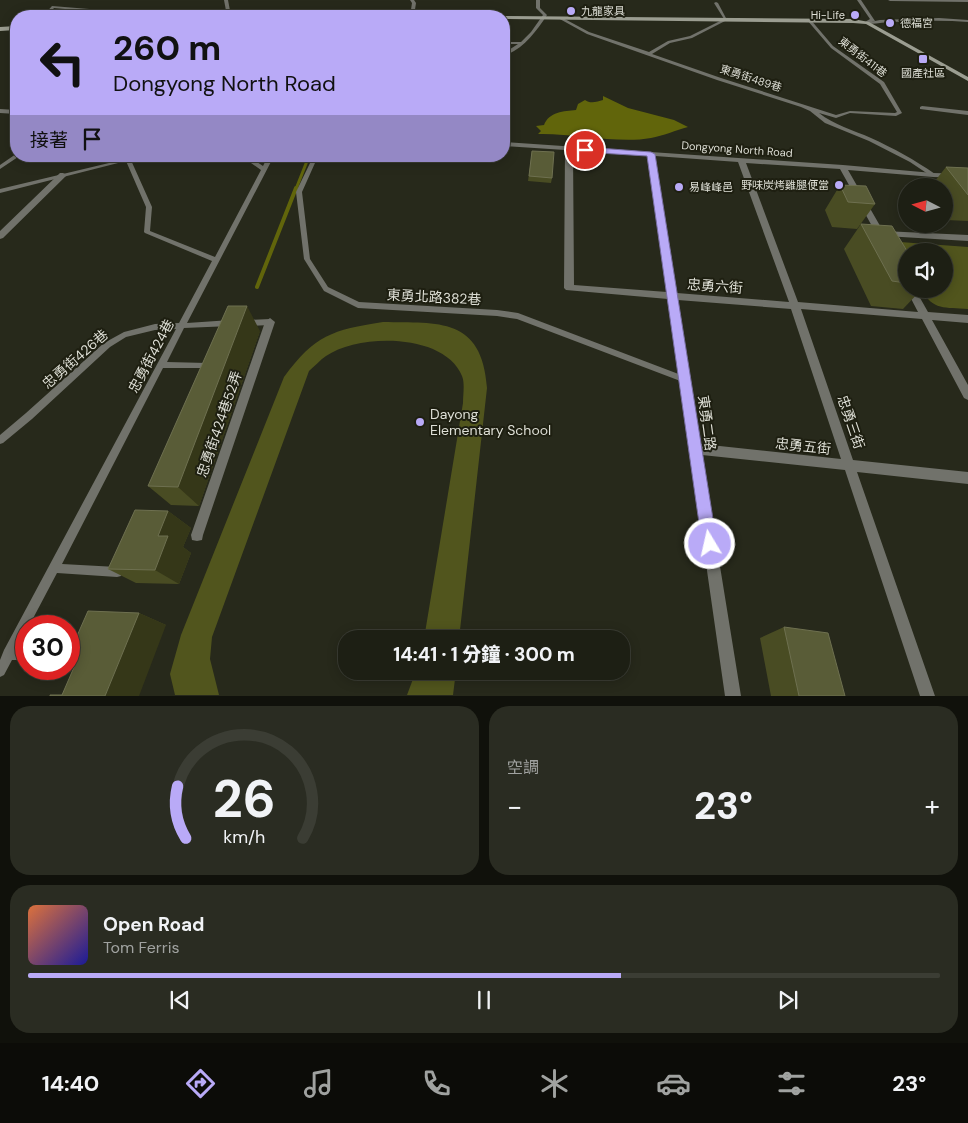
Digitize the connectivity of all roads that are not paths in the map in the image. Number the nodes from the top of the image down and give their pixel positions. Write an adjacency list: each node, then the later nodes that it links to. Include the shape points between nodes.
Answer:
1 (538, 0): 12 (lane, via 538,8 546,15)
2 (859, 0): 17 (street, via 873,20)
3 (890, 0): 4 (lane)
4 (898, 0): 5 (lane)
5 (928, 0): 6 (lane)
6 (954, 0): 7 (lane)
7 (968, 1)
8 (716, 3): 14 (lane)
9 (50, 10): 10 (lane, via 53,7)
10 (90, 10)
11 (510, 16): 12 (street)
12 (544, 17): 13 (street); 19 (lane)
13 (560, 18): 14 (street); 21 (lane, 東勇街489巷, via 588,33)
14 (726, 19): 15 (street); 21 (lane, via 690,37 669,42)
15 (809, 20): 17 (street); 24 (lane, 東勇街411巷, via 832,47 882,82 900,113 850,112 836,117)
16 (968, 21): 17 (lane, via 939,19)
17 (867, 23): 22 (street)
18 (510, 43): 19 (lane)
19 (523, 43): 20 (lane)
20 (510, 51)
21 (650, 54): 24 (lane, 東勇街489巷)
22 (968, 79)
23 (922, 108): 25 (street)
24 (812, 110): 38 (lane, 東勇街489巷, via 827,122 871,140)
25 (968, 113)
26 (510, 144): 27 (street, Dongyong North Road)
27 (569, 149): 28 (street, Dongyong North Road); 44 (street, 忠勇六街, via 568,288)
28 (651, 154): 29 (street, Dongyong North Road); 44 (street, 東勇二路)
29 (741, 160): 35 (street, Dongyong North Road); 46 (street, 忠勇三街)
30 (116, 162): 37 (lane)
31 (129, 162): 43 (lane, via 149,208 147,232)
32 (253, 162): 36 (lane)
33 (268, 162): 36 (lane, 忠勇街424巷)
34 (313, 162): 53 (lane, 東勇北路382巷, via 298,192 307,259 326,288 358,305 518,316)
35 (843, 167): 38 (street, Dongyong North Road); 42 (street, via 882,237)
36 (264, 169): 43 (lane, 忠勇街424巷)
37 (63, 175): 40 (lane); 41 (street)
38 (933, 175): 39 (street, Dongyong North Road)
39 (968, 176)
40 (0, 192)
41 (0, 236)
42 (968, 238)
43 (216, 260): 50 (lane, 忠勇街424巷)
44 (672, 297): 46 (street, 忠勇六街); 53 (street, 東勇二路)
45 (916, 298): 47 (street)
46 (796, 306): 47 (street, 忠勇六街); 57 (street, 忠勇三街)
47 (927, 316): 48 (street, 忠勇六街); 54 (street)
48 (968, 320)
49 (270, 322): 50 (lane, 忠勇街426巷); 59 (street, 忠勇街424巷52弄)
50 (182, 326): 51 (lane, 忠勇街424巷); 55 (lane, 忠勇街426巷, via 137,331 107,345)
51 (162, 365): 52 (lane); 60 (lane, 忠勇街424巷)
52 (207, 366)
53 (686, 380): 56 (street, 東勇二路)
54 (968, 395)
55 (0, 440)
56 (695, 449): 57 (street, 忠勇五街); 65 (street, 東勇二路)
57 (851, 466): 58 (street, 忠勇五街); 66 (street, 忠勇三街)
58 (968, 478)
59 (197, 535)
60 (54, 568): 61 (lane); 62 (lane, 忠勇街424巷)
61 (117, 572)
62 (8, 654): 63 (lane); 64 (lane, 忠勇街424巷)
63 (15, 654)
64 (0, 670)
65 (732, 696)
66 (928, 696)

